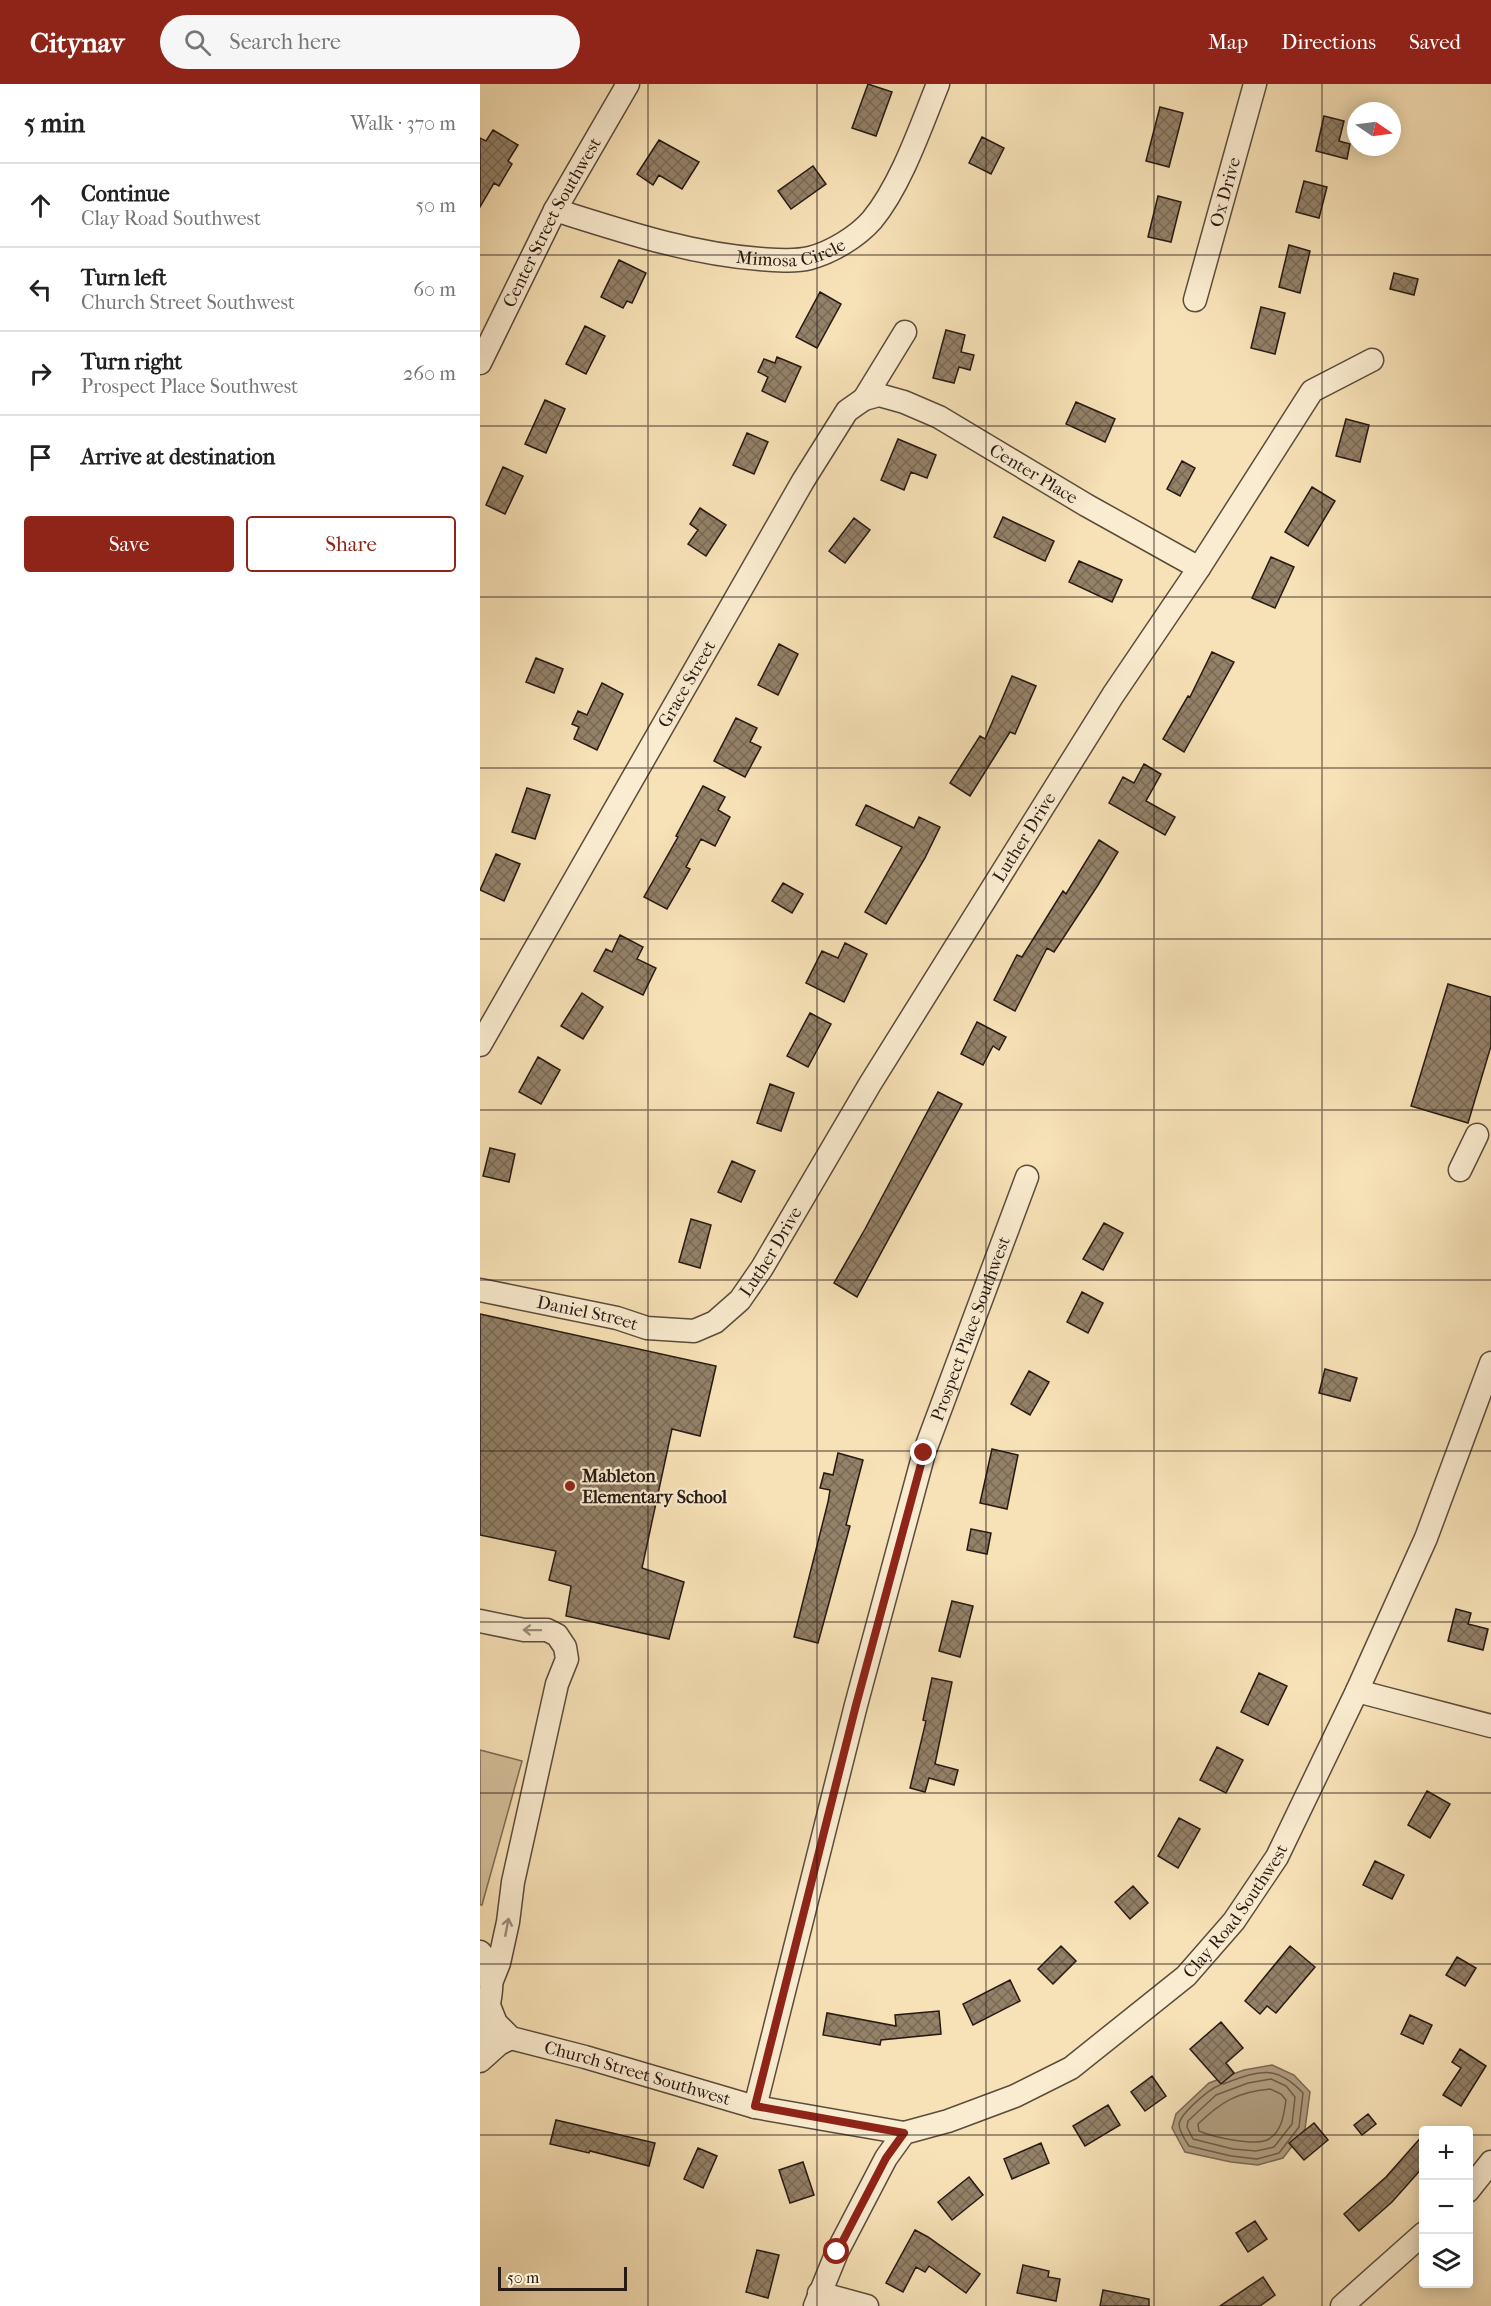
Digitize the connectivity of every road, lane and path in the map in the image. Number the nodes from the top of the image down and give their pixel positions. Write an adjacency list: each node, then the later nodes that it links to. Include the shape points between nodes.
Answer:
1 (628, 84): 4 (street, Center Street Southwest)
2 (938, 84): 4 (street, Mimosa Circle, via 894,185 872,220 844,243 810,258 785,261 736,257 655,241)
3 (1255, 84): 5 (street, Ox Drive)
4 (555, 210): 8 (street, Center Street Southwest)
5 (1195, 300)
6 (905, 332): 9 (street, Grace Street)
7 (1372, 360): 10 (street, Luther Drive, via 1311,391)
8 (480, 363)
9 (864, 399): 10 (street, Center Place, via 879,395 939,417); 11 (street, Grace Street, via 847,411 803,481)
10 (1199, 568): 16 (street, Luther Drive, via 1113,695 894,1044 762,1268 740,1300 715,1322)
11 (480, 1045)
12 (1480, 1134): 13 (street)
13 (1460, 1170)
14 (1027, 1177): 26 (street, Prospect Place Southwest, via 924,1453)
15 (480, 1290): 16 (street, Daniel Street, via 647,1328)
16 (694, 1331)
17 (1491, 1363): 19 (street, Clay Road Southwest, via 1426,1538)
18 (480, 1621): 22 (street, one-way to 18, via 557,1684 567,1659 557,1635 547,1630 524,1630)
19 (1357, 1691): 20 (street); 27 (street, Clay Road Southwest, via 1277,1857 1234,1921 1186,1976 1071,2068 1015,2096)
20 (1491, 1726)
21 (480, 1952): 22 (street, via 490,1965)
22 (490, 1993): 23 (street, via 496,2023); 24 (street)
23 (511, 2038): 25 (street); 26 (street, Church Street Southwest)
24 (480, 2041)
25 (480, 2061)
26 (755, 2106): 27 (street, Church Street Southwest)
27 (904, 2133): 31 (street, via 886,2158 837,2252)
28 (1491, 2162): 29 (street)
29 (1473, 2185)
30 (1423, 2234): 33 (street)
31 (817, 2300): 32 (street)
32 (867, 2306)
33 (1342, 2306)

